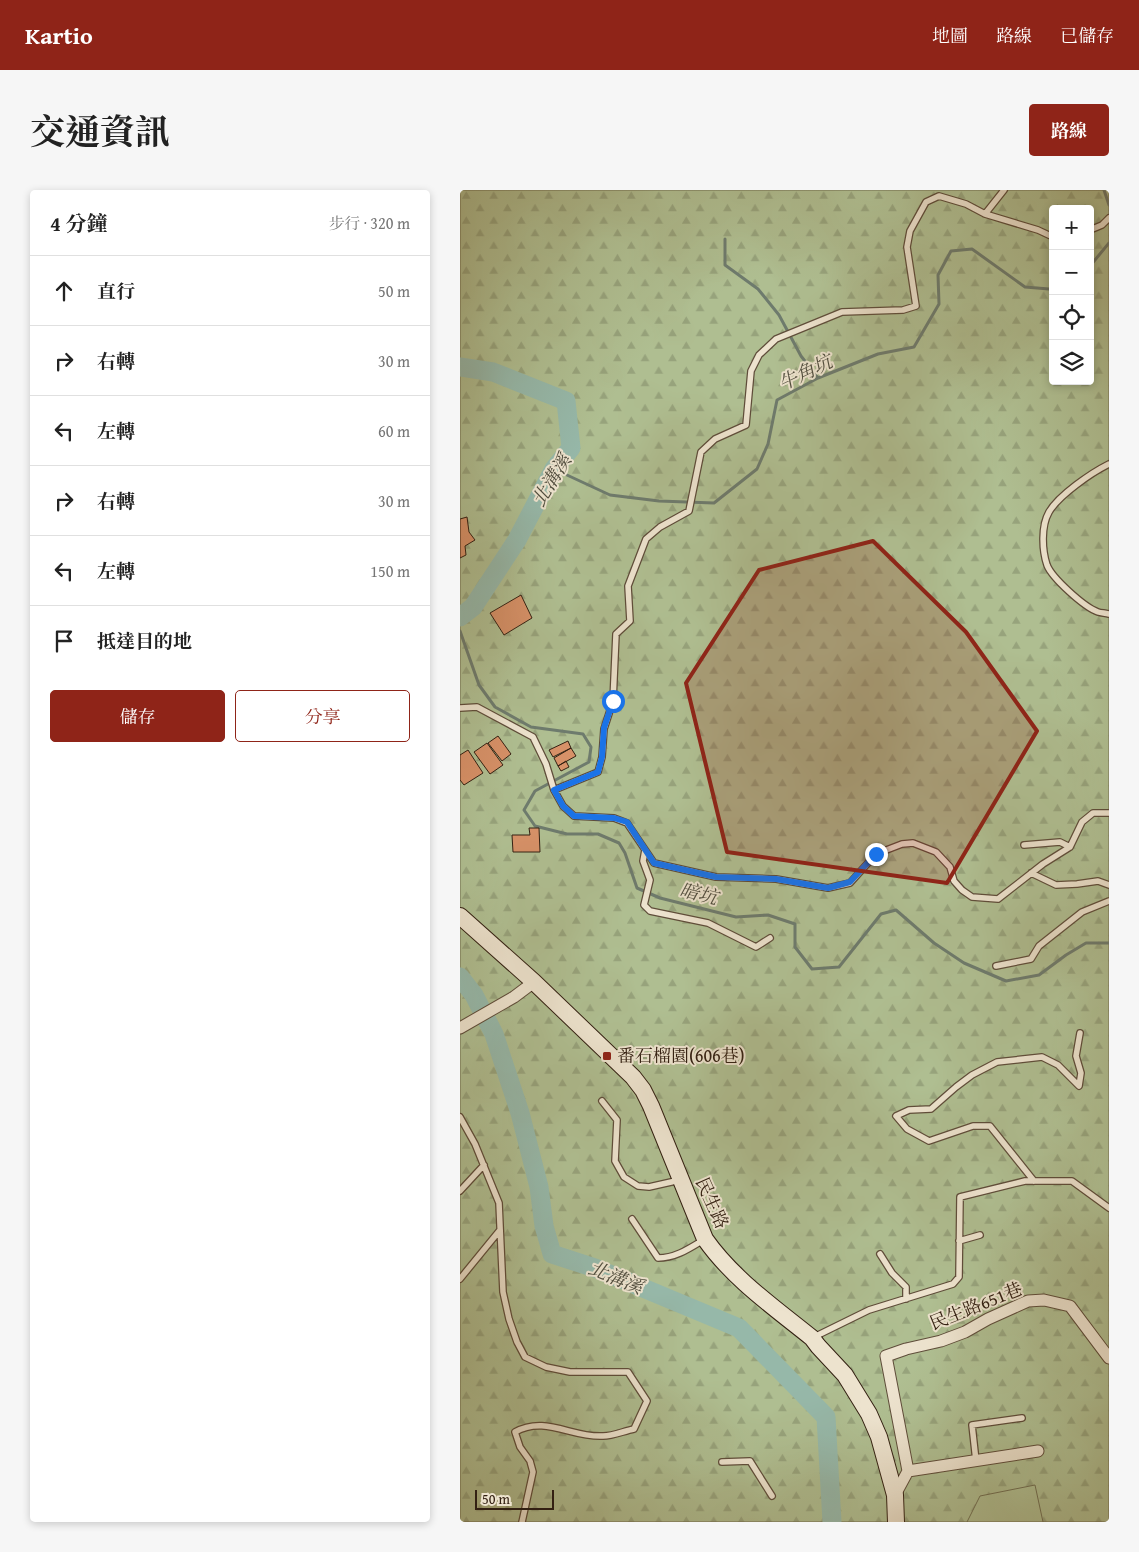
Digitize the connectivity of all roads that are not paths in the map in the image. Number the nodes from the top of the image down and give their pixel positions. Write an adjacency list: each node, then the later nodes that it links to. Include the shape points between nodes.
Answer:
1 (1004, 190): 2 (lane)
2 (984, 214): 5 (lane); 9 (lane, via 966,204 939,196 926,202 910,231 907,247 916,306 903,310 842,312 776,339 759,355 751,371 746,425 715,439 701,452 689,511 646,539 628,586 630,621 616,634 613,701 604,728 598,772)
3 (1109, 218): 4 (lane)
4 (1094, 228)
5 (1049, 235)
6 (1109, 464): 7 (lane, via 1092,472 1049,511 1044,525 1044,544 1048,566 1068,591 1097,612)
7 (1109, 614)
8 (460, 708): 9 (lane, via 477,707 533,737)
9 (554, 790): 13 (lane, via 563,806 574,816 614,818 627,822)
10 (1109, 813): 12 (lane, via 1093,813 1082,822)
11 (1024, 845): 12 (lane, via 1060,842)
12 (1070, 847): 14 (lane)
13 (645, 850): 14 (lane, via 654,863 716,877 776,879 828,888 850,882 876,854 914,843 936,852 950,867 954,881 972,897 998,898); 18 (lane, via 643,861 650,880 644,905 650,911 708,923 756,947)
14 (1031, 873): 15 (lane, via 1056,885 1098,881)
15 (1109, 885)
16 (1109, 901): 19 (lane, via 1082,912 1039,946 1031,959)
17 (460, 916): 20 (street, 民生路)
18 (770, 938)
19 (996, 966)
20 (534, 982): 21 (street, via 514,998); 26 (street, 民生路, via 643,1090)
21 (460, 1028)
22 (1080, 1033): 27 (lane, via 1076,1056 1081,1073 1079,1086 1058,1065 1042,1056 997,1062 972,1075 931,1109 909,1110 896,1116 907,1129 929,1141 972,1126 990,1126)
23 (602, 1101): 26 (lane, via 617,1120 615,1161 624,1177 638,1186 649,1187)
24 (460, 1117): 25 (lane)
25 (484, 1165): 28 (lane); 31 (lane, via 499,1203)
26 (680, 1180): 33 (street, 民生路)
27 (1034, 1181): 29 (lane, via 1072,1181); 34 (lane, via 960,1197)
28 (460, 1191)
29 (1109, 1208)
30 (632, 1219): 33 (lane, via 658,1258 679,1254)
31 (500, 1230): 36 (lane); 47 (lane, via 503,1292 517,1342 526,1357 570,1372 628,1372 647,1401 634,1429 603,1436 546,1425 525,1426 515,1432 533,1472)
32 (980, 1234): 34 (lane)
33 (705, 1239): 38 (street, 民生路, via 741,1280)
34 (959, 1241): 37 (lane, via 959,1277 953,1284)
35 (880, 1254): 37 (lane, via 906,1287)
36 (460, 1279)
37 (906, 1299): 38 (lane, via 869,1310)
38 (812, 1338): 45 (street, 民生路, via 845,1375 869,1414)
39 (1109, 1358): 44 (street, 民生路651巷, via 1070,1306 1044,1300 1028,1301 941,1342 886,1356)
40 (1022, 1418): 42 (lane, via 972,1425)
41 (1038, 1451): 42 (street)
42 (976, 1461): 44 (street)
43 (722, 1462): 46 (lane, via 750,1461)
44 (908, 1471): 45 (street)
45 (895, 1495): 48 (street, 民生路)
46 (772, 1496)
47 (522, 1522)
48 (896, 1522)

